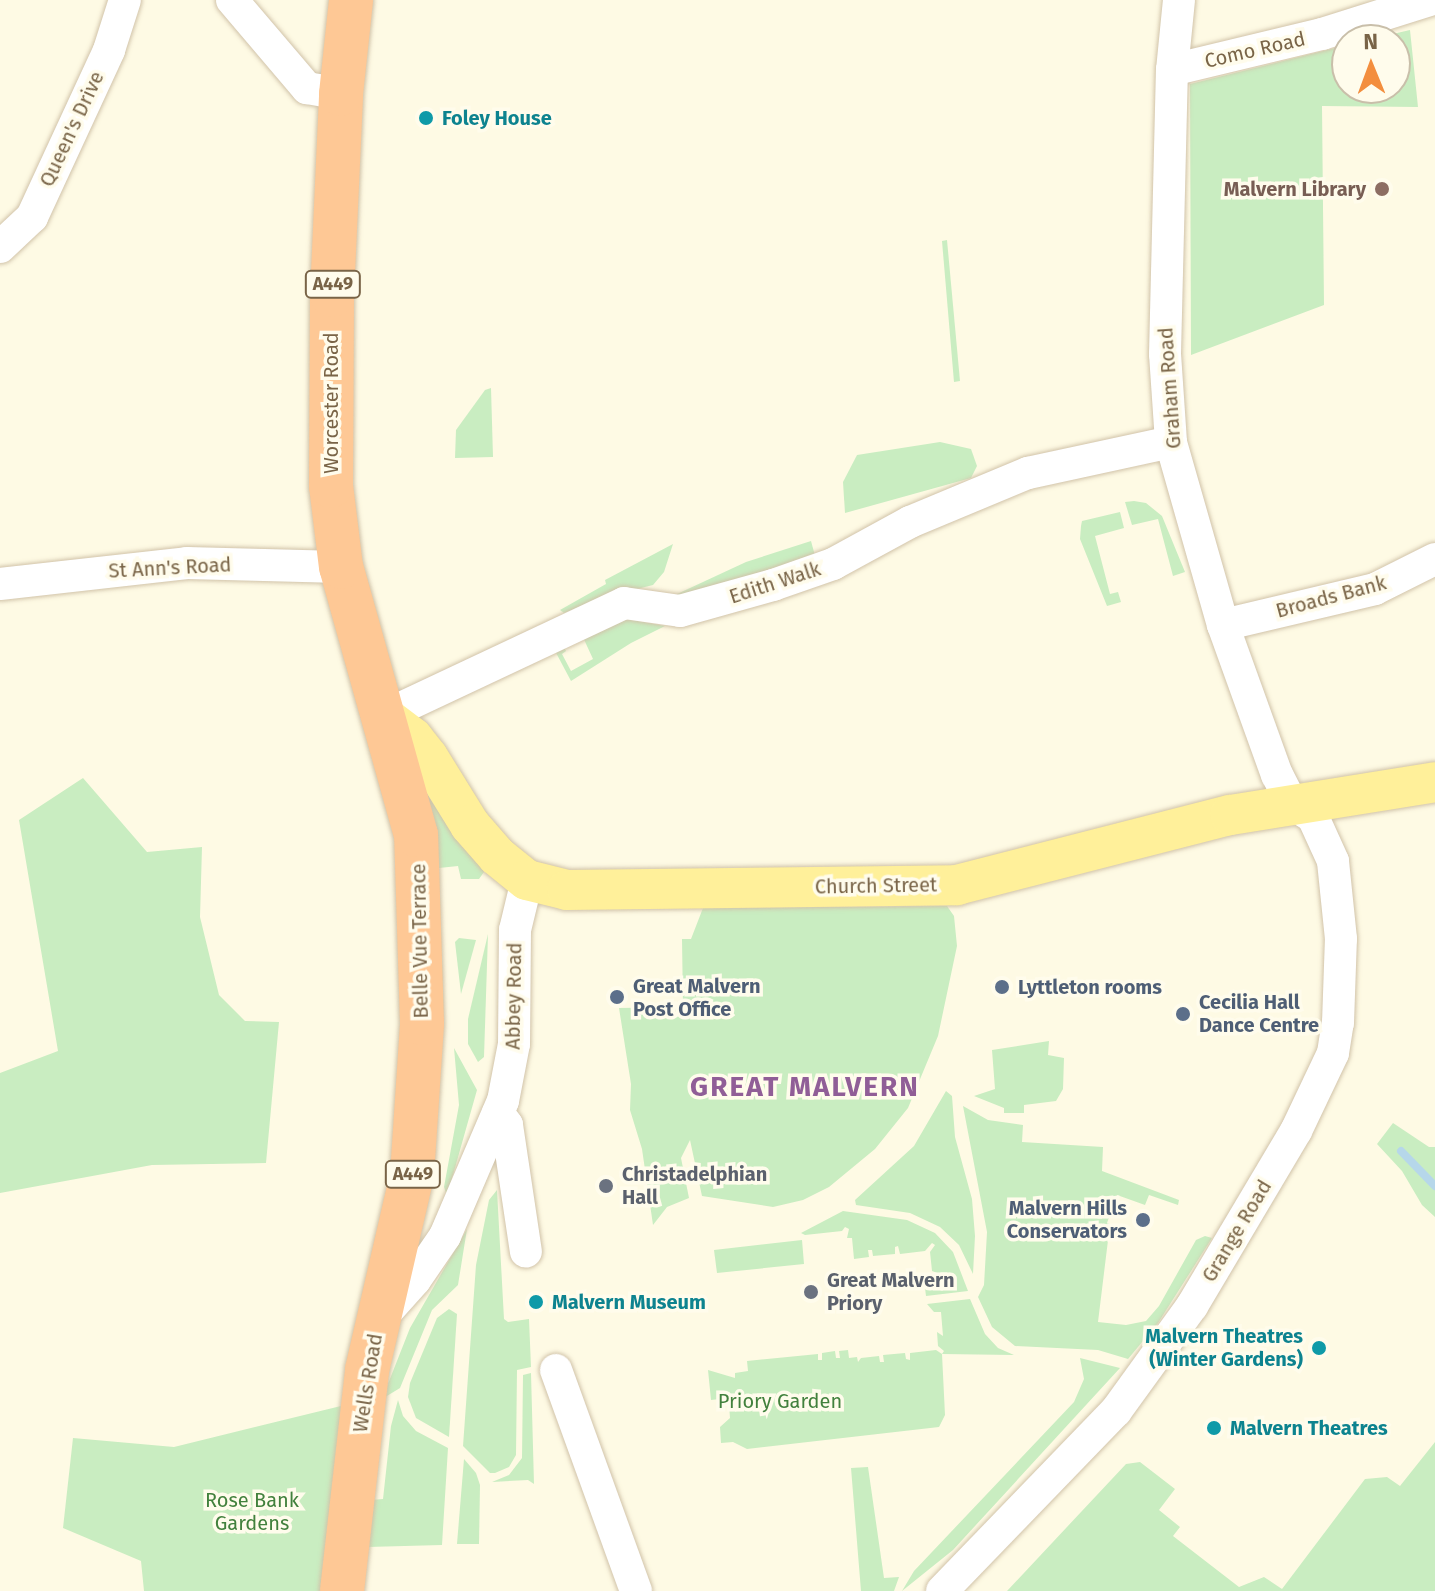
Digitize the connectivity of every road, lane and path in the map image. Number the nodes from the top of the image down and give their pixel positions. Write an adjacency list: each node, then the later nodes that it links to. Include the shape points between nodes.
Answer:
1 (125, 0): 8 (street, Queen's Drive, via 109,50 32,217)
2 (232, 0): 7 (street, via 307,88)
3 (351, 0): 7 (highway, Worcester Road / A449)
4 (1179, 0): 6 (street, Graham Road)
5 (1430, 0): 6 (street, Como Road, via 1322,34)
6 (1172, 70): 9 (street, Graham Road, via 1165,354)
7 (341, 94): 11 (highway, Worcester Road / A449, via 330,420)
8 (0, 247)
9 (1171, 442): 13 (street, Graham Road); 14 (street, Edith Walk, via 1028,473 784,582 680,611 624,603)
10 (1435, 559): 13 (street, Broads Bank, via 1375,589)
11 (341, 567): 12 (street, St Ann's Road, via 187,563); 14 (highway, Belle Vue Terrace / A449)
12 (0, 584)
13 (1223, 625): 16 (street, Graham Road)
14 (384, 716): 17 (main road, Church Street, via 428,757 483,842); 20 (highway, Belle Vue Terrace / A449, via 416,835 422,1036 412,1175)
15 (1435, 782): 16 (main road, Church Street)
16 (1292, 804): 17 (main road, Church Street, via 957,885 596,891 545,887); 24 (street, Grange Road, via 1313,817 1325,835 1337,890 1341,999 1333,1053 1317,1089 1199,1295 1143,1376 1093,1437)
17 (527, 880): 18 (street, Abbey Road, via 515,930 512,1062)
18 (498, 1113): 19 (street, via 507,1125); 20 (street, Wells Road, via 445,1236)
19 (526, 1252)
20 (378, 1320): 22 (highway, Wells Road / A449, via 361,1410)
21 (556, 1370): 23 (street)
22 (342, 1591)
23 (636, 1591)
24 (942, 1591)

